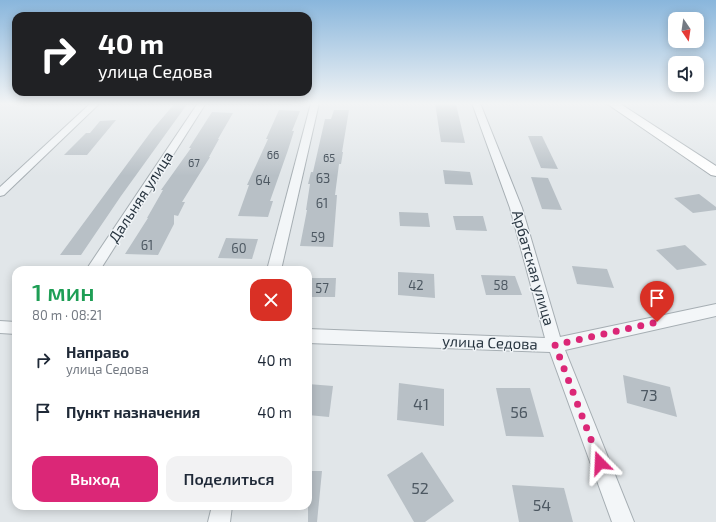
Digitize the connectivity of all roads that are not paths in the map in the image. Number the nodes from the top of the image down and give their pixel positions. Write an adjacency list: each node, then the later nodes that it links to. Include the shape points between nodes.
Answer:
1 (70, 127): 7 (street)
2 (186, 127): 8 (street, Дальняя улица)
3 (310, 127): 9 (street)
4 (485, 127): 14 (street, Арбатская улица, via 516,208)
5 (648, 127): 6 (street)
6 (716, 172)
7 (0, 193)
8 (96, 266)
9 (275, 266)
10 (716, 310): 14 (street, улица Седова)
11 (0, 327): 12 (street)
12 (12, 328)
13 (312, 336): 14 (street, улица Седова)
14 (555, 345): 17 (street, Арбатская улица)
15 (221, 510): 16 (street)
16 (219, 522)
17 (623, 522)

